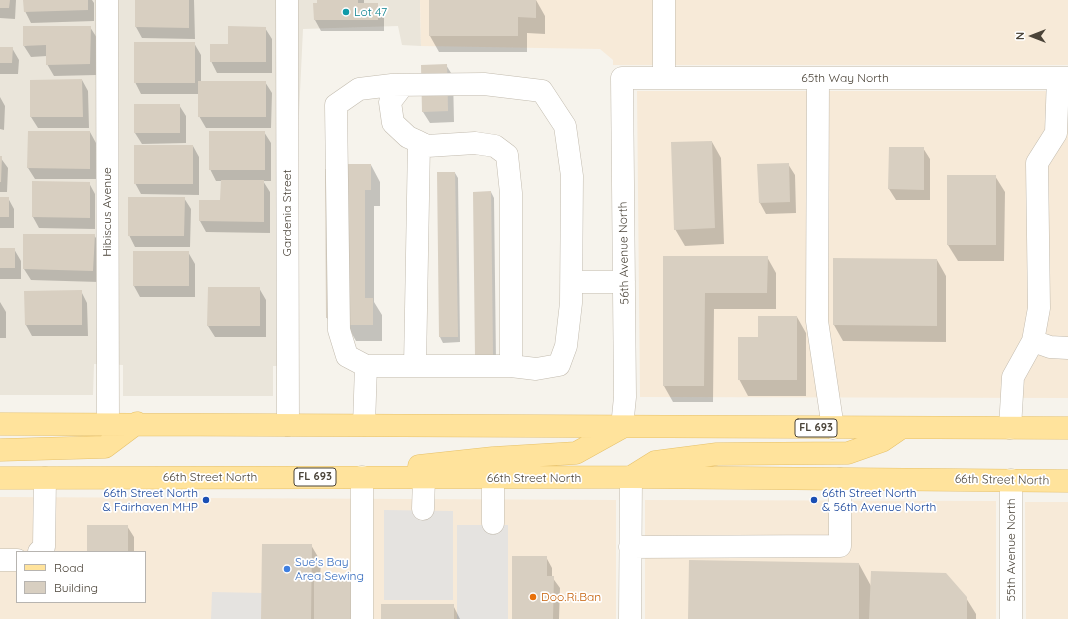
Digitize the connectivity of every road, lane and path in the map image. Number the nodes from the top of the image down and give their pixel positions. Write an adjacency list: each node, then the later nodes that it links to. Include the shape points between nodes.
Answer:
1 (107, 0): 20 (street, Hibiscus Avenue)
2 (287, 0): 21 (street, Gardenia Street)
3 (664, 0): 5 (street)
4 (622, 78): 5 (street, 65th Way North); 12 (street, 56th Avenue North)
5 (664, 78): 6 (street, 65th Way North)
6 (818, 78): 7 (street, 65th Way North); 24 (street, via 817,321)
7 (1063, 78): 9 (street)
8 (404, 85): 10 (street, via 390,102 393,124 408,137); 11 (street, via 484,84 542,91 565,126 572,176); 15 (street, via 359,89 336,105 339,330 346,356)
9 (1062, 133): 13 (street, via 1037,162 1039,308)
10 (419, 142): 16 (street); 17 (street, via 427,146 475,143 495,146 507,155 511,192)
11 (573, 282): 12 (street); 17 (street, via 566,346 559,365 536,369)
12 (624, 282): 23 (street, 56th Avenue North, via 625,397)
13 (1034, 341): 14 (street, via 1050,347); 26 (street, via 1013,377)
14 (1068, 348)
15 (366, 366): 16 (street); 22 (street)
16 (415, 366): 17 (street)
17 (511, 366)
18 (137, 423): 20 (main road, FL 693); 21 (main road, FL 693); 28 (main road, via 105,447)
19 (0, 424): 20 (main road, FL 693)
20 (108, 424)
21 (288, 425): 22 (main road, FL 693)
22 (364, 426): 23 (main road, FL 693)
23 (622, 427): 24 (main road, FL 693); 29 (main road, via 576,453 374,468)
24 (834, 428): 25 (main road, FL 693)
25 (901, 428): 26 (main road, FL 693); 30 (main road, via 882,441 848,453 717,454 655,462)
26 (1010, 428): 27 (main road, FL 693)
27 (1068, 428)
28 (0, 450)
29 (352, 477): 32 (main road, 66th Street North / FL 693); 33 (main road, 66th Street North / FL 693); 44 (street)
30 (631, 477): 34 (main road, 66th Street North / FL 693); 35 (main road, 66th Street North / FL 693); 40 (street)
31 (0, 478): 32 (main road, 66th Street North / FL 693)
32 (45, 478): 41 (street, via 44,547)
33 (424, 478): 34 (main road, 66th Street North / FL 693); 38 (street)
34 (492, 478): 39 (street)
35 (840, 479): 36 (main road, 66th Street North / FL 693); 40 (street, via 840,546)
36 (1011, 480): 37 (main road, 66th Street North / FL 693); 46 (street, 55th Avenue North)
37 (1068, 481)
38 (423, 509)
39 (492, 523)
40 (630, 547): 45 (street)
41 (40, 551)
42 (0, 560): 43 (street)
43 (16, 560)
44 (362, 619)
45 (630, 619)
46 (1011, 619)

